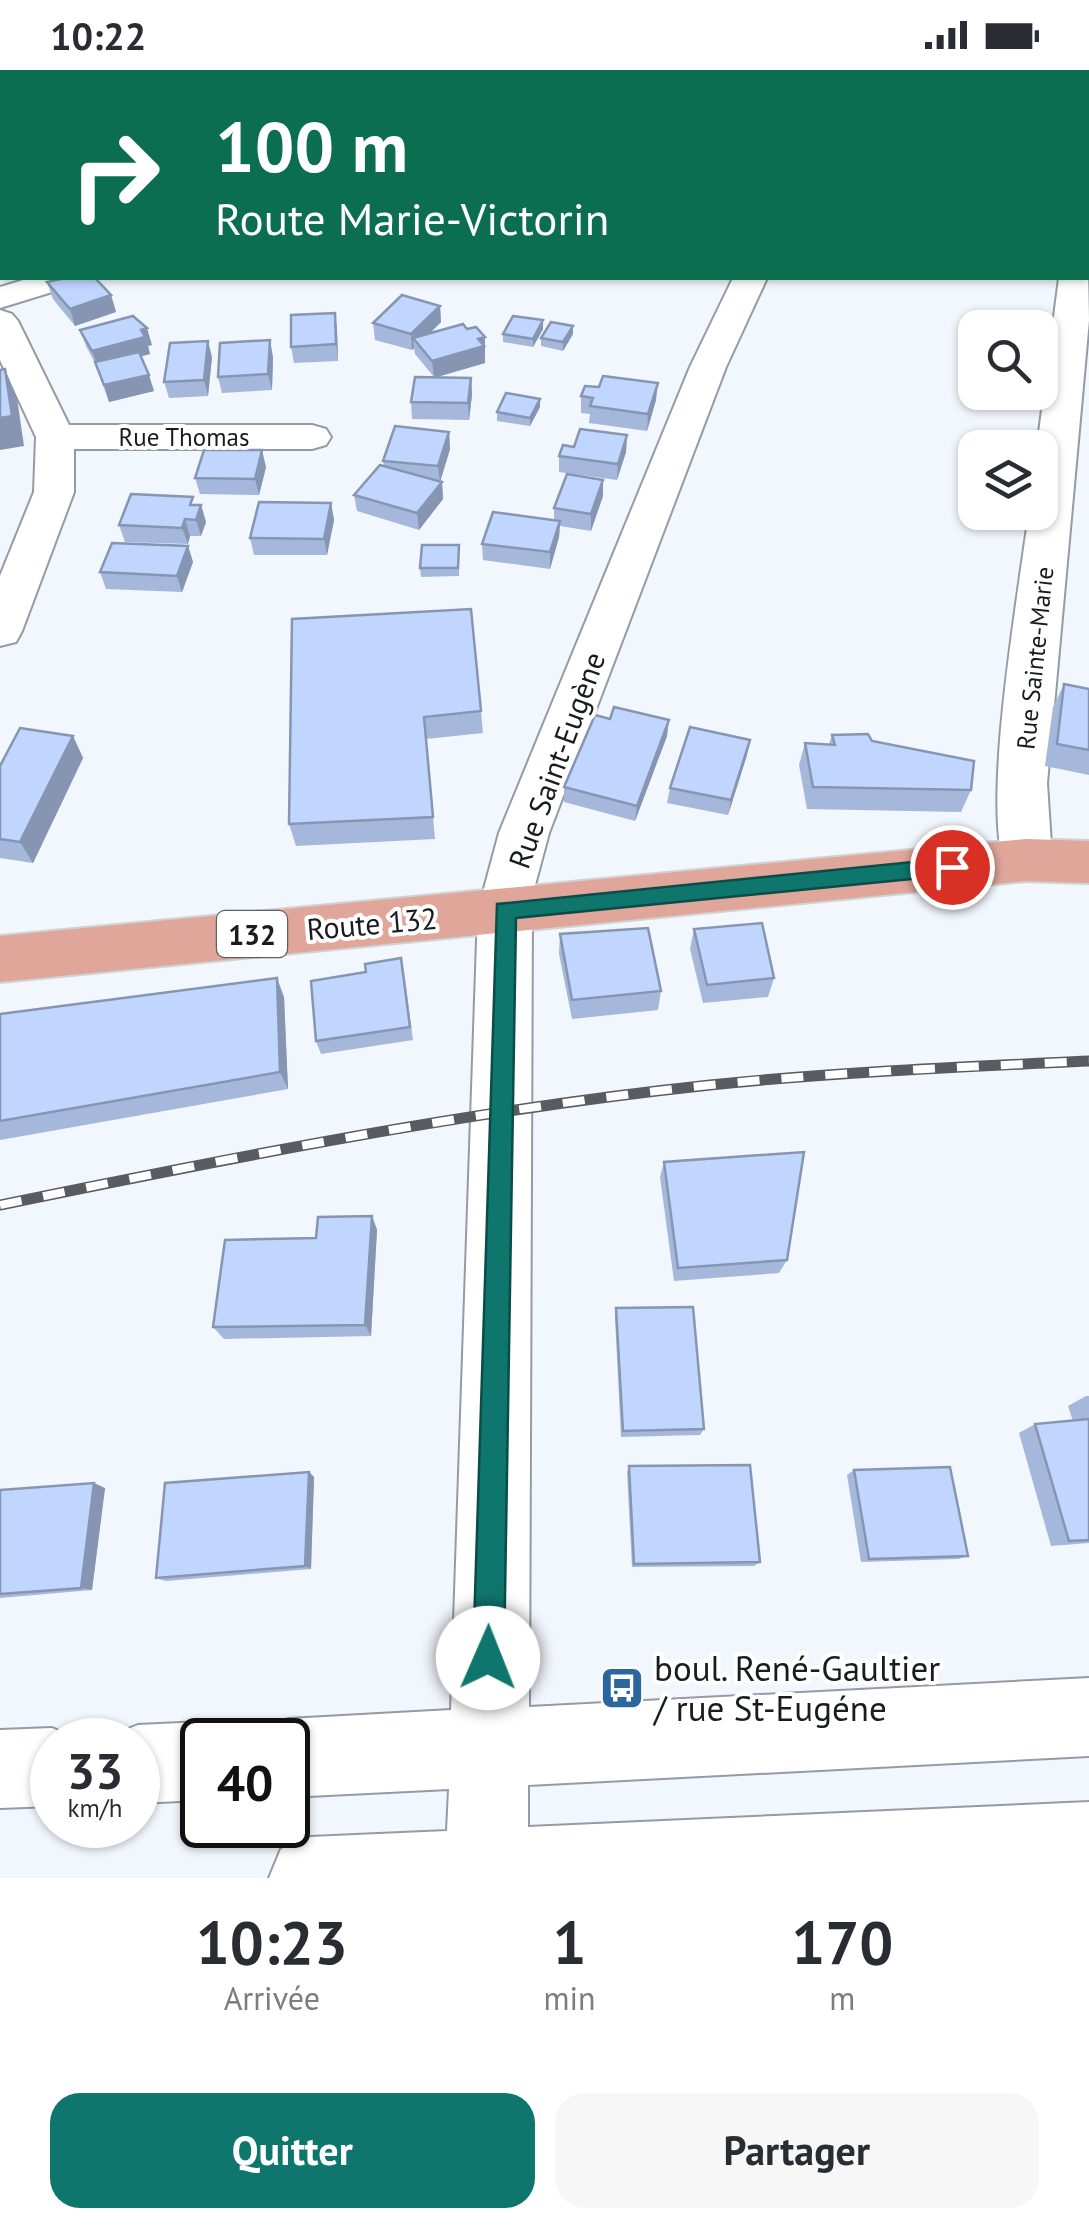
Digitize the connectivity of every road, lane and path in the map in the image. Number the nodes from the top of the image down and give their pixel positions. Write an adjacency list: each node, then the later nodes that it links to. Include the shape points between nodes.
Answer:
1 (57, 280): 4 (street)
2 (749, 280): 11 (street, Rue Saint-Eugène, via 524,833)
3 (1076, 280): 9 (street, Rue Sainte-Marie, via 1028,707 1022,783)
4 (0, 298)
5 (0, 321): 6 (street)
6 (55, 437): 7 (street, Rue Thomas); 8 (street, via 54,492)
7 (312, 437)
8 (0, 631)
9 (1026, 860): 10 (main road, 132); 11 (main road, 132)
10 (1089, 862)
11 (505, 910): 12 (main road, Route 132 / 132); 14 (street, Rue Saint-Eugène)
12 (0, 958)
13 (1089, 1718): 14 (street)
14 (486, 1750): 15 (street); 19 (street, Rue Saint-Eugène)
15 (310, 1757)
16 (30, 1768): 17 (street)
17 (0, 1769)
18 (1089, 1843): 19 (street)
19 (486, 1871): 20 (street)
20 (310, 1878)

